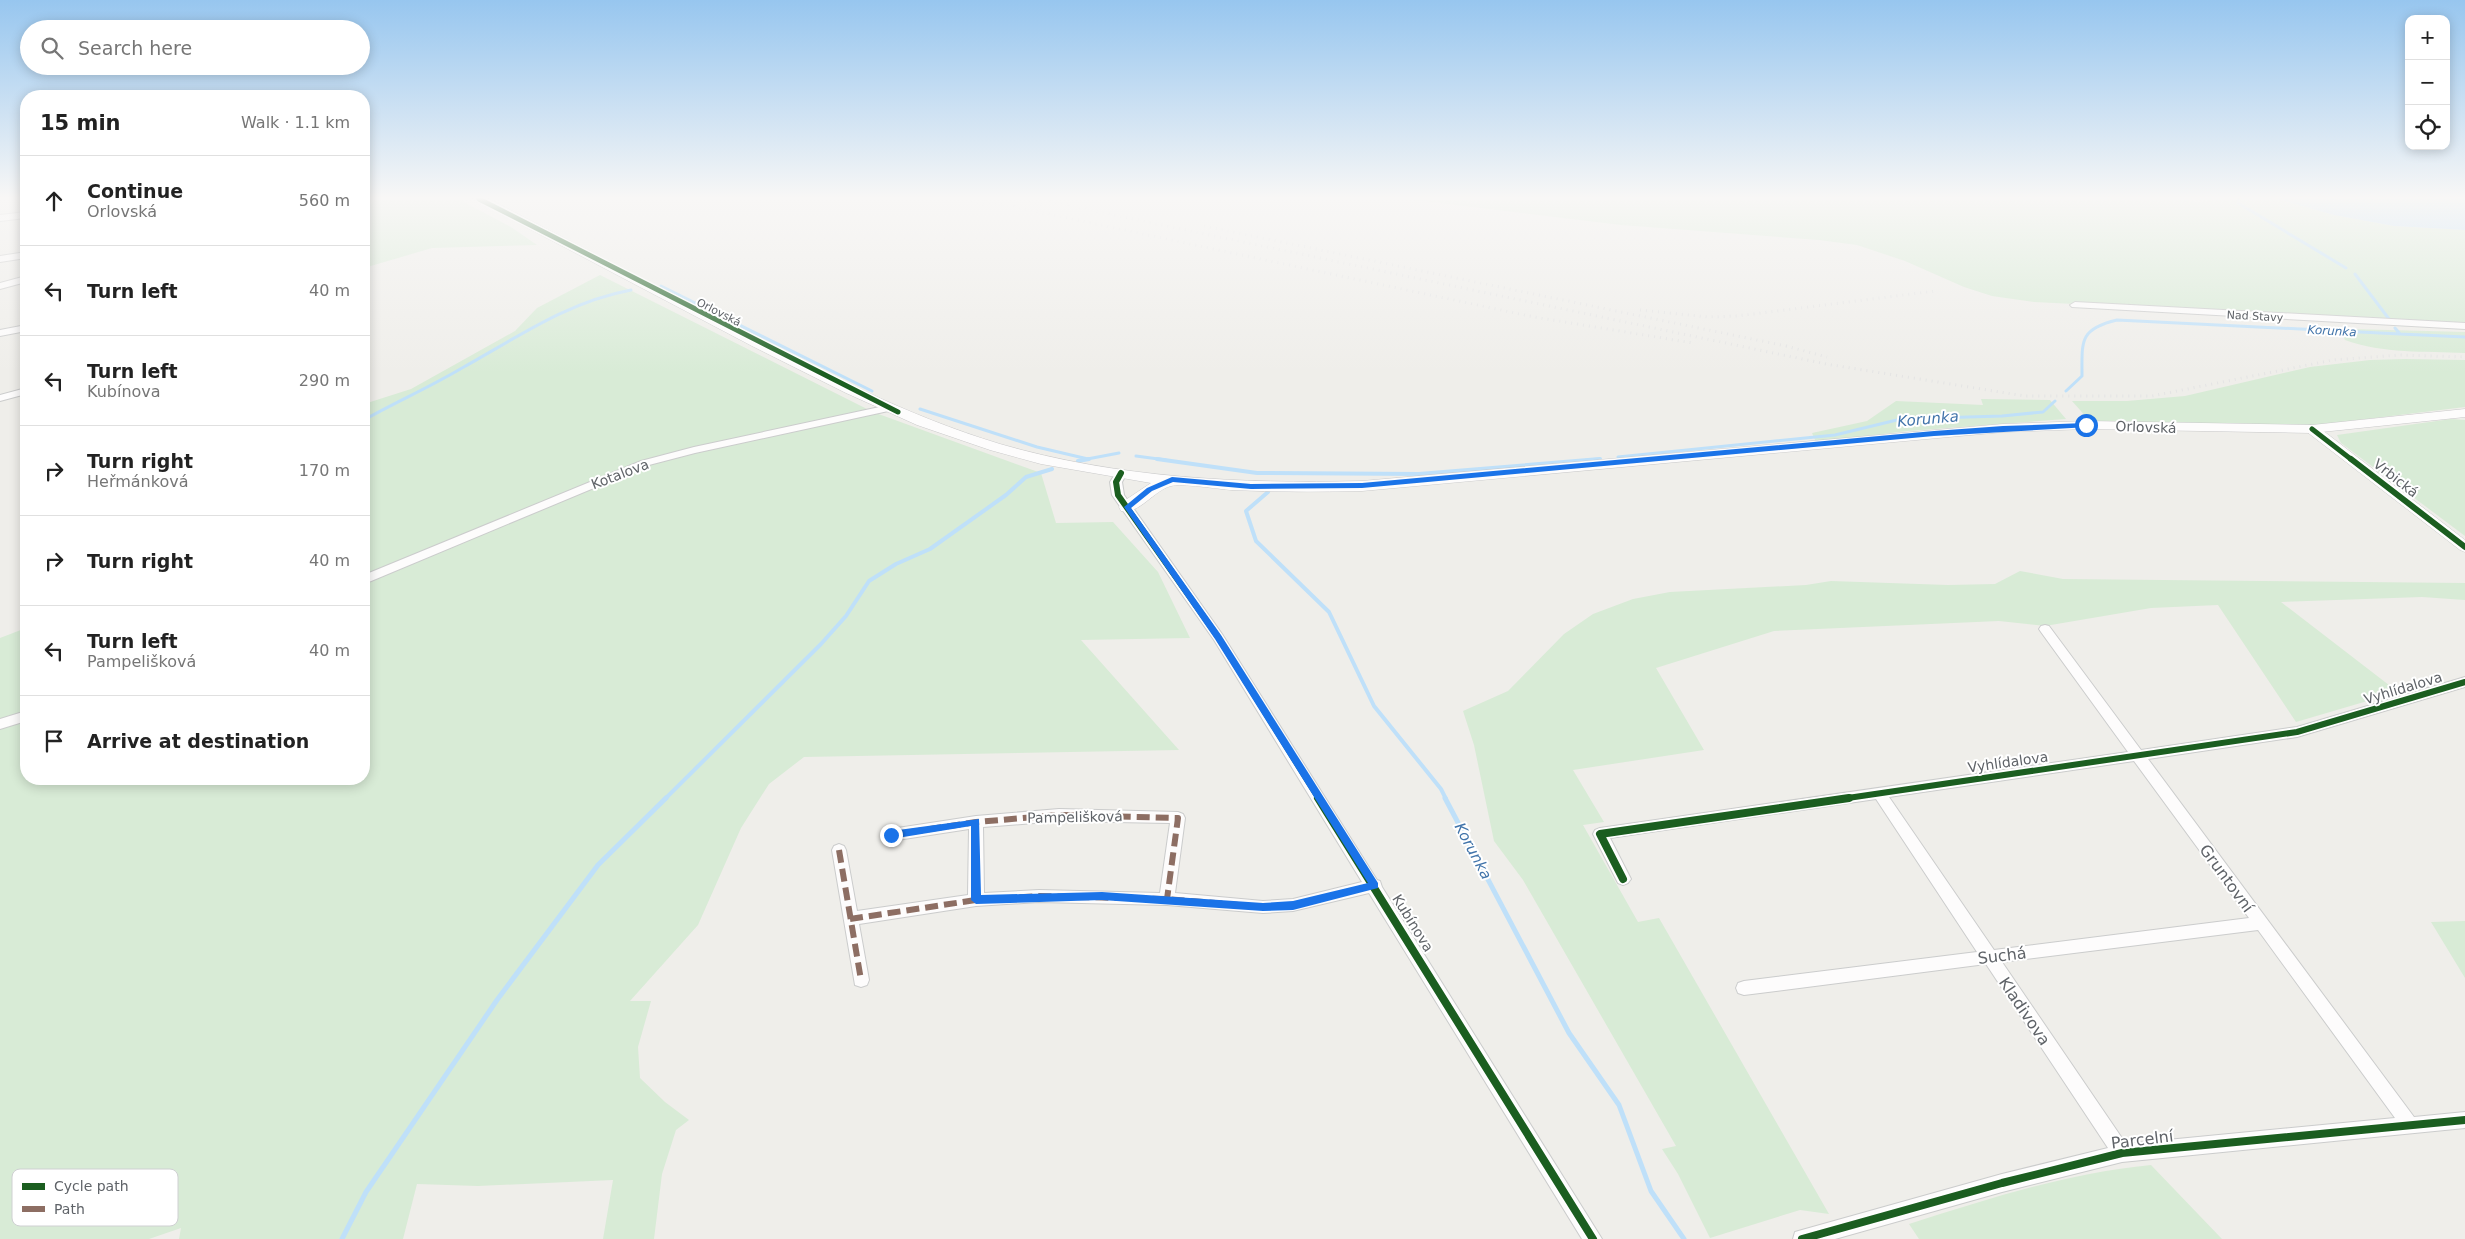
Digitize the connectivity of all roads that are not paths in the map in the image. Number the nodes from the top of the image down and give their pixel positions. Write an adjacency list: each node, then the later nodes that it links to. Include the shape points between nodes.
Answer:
1 (14, 257): 3 (street)
2 (591, 257): 12 (main road, Orlovská)
3 (0, 259)
4 (20, 281): 5 (street)
5 (0, 286)
6 (2075, 305): 7 (street, Nad Stavy)
7 (2465, 326)
8 (20, 329): 9 (street)
9 (0, 333)
10 (20, 393): 11 (street)
11 (0, 398)
12 (888, 408): 15 (main road, Orlovská, via 1002,449); 19 (street, Kotalova, via 645,463)
13 (2465, 413): 14 (main road, Orlovská)
14 (2312, 429): 16 (main road, Orlovská, via 2086,425 2011,428 1362,486 1276,488); 18 (street, Vrbická)
15 (1121, 473): 16 (main road, Orlovská); 17 (street, Kubínova, via 1116,489)
16 (1172, 479): 17 (main road, via 1149,490)
17 (1127, 507): 30 (street, Kubínova, via 1209,622)
18 (2465, 547)
19 (370, 578)
20 (2045, 629): 24 (street, Gruntovní)
21 (2465, 682): 24 (street, Vyhlídalova, via 2297,732)
22 (20, 718): 23 (street)
23 (0, 724)
24 (2137, 756): 25 (street, Vyhlídalova); 34 (street, Gruntovní)
25 (1879, 793): 29 (street, Vyhlídalova, via 1600,834); 35 (street, Kladivova)
26 (976, 822): 27 (street, Pampelišková); 31 (street, Pampelišková, via 1059,815 1178,818); 32 (street)
27 (891, 835)
28 (839, 850): 33 (street)
29 (1623, 879)
30 (1375, 885): 31 (street, via 1293,905 1263,907); 41 (street, Kubínova)
31 (1167, 899): 32 (street, via 1102,896)
32 (976, 900): 33 (street)
33 (850, 919): 36 (street)
34 (2261, 923): 35 (street, Suchá); 39 (street, Gruntovní)
35 (1989, 957): 37 (street, Suchá); 40 (street, Kladivova)
36 (862, 980)
37 (1744, 988)
38 (2465, 1120): 39 (street, Parcelní)
39 (2410, 1125): 40 (street, Parcelní)
40 (2122, 1153): 42 (street, Parcelní)
41 (1593, 1239)
42 (1802, 1239)

